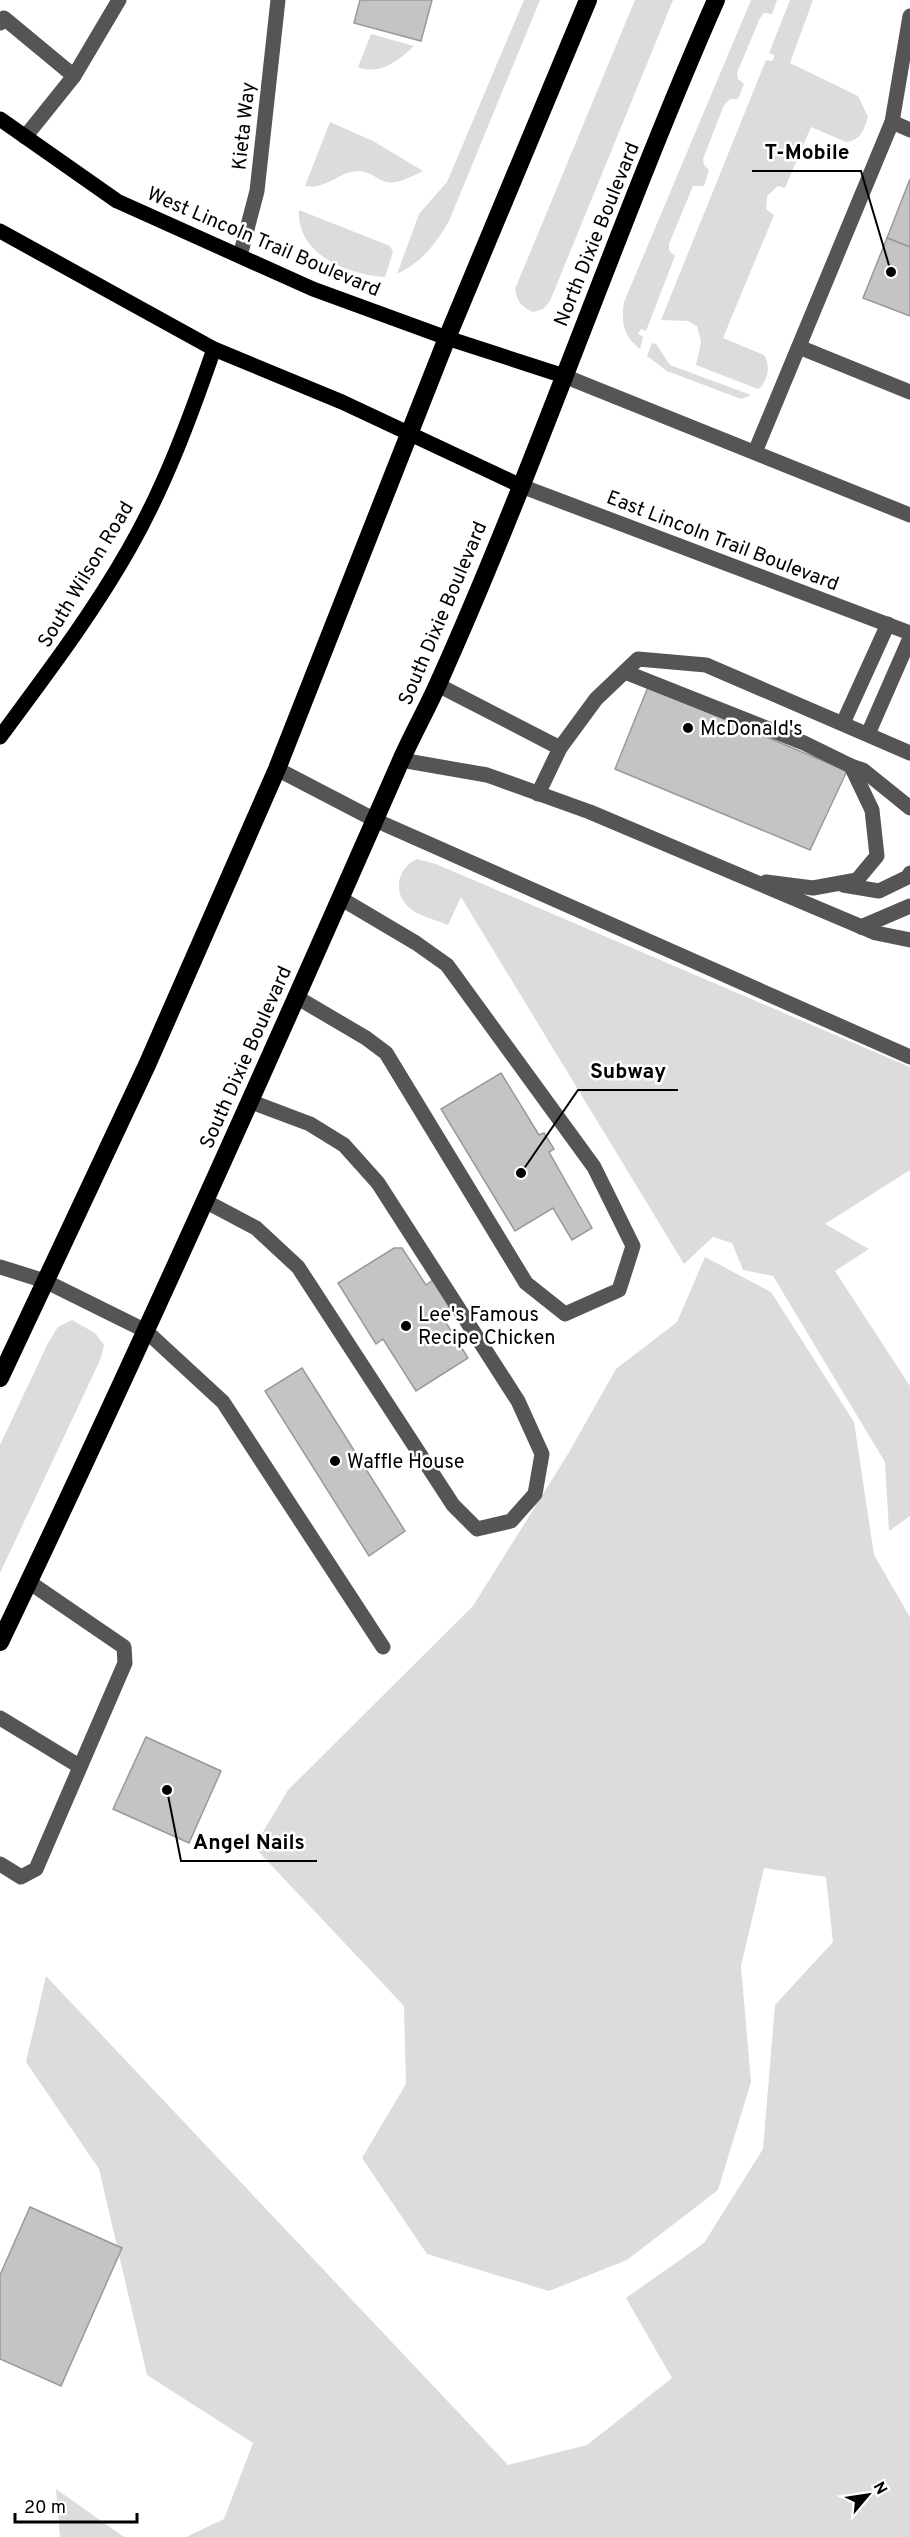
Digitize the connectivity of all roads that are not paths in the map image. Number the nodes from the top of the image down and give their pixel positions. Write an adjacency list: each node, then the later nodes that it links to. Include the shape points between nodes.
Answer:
1 (119, 0): 8 (street)
2 (278, 0): 14 (street, Kieta Way, via 257,191)
3 (588, 0): 15 (highway)
4 (716, 0): 18 (highway, North Dixie Boulevard)
5 (910, 16): 7 (street)
6 (0, 23): 8 (street, via 4,18)
7 (908, 39): 10 (street)
8 (74, 76): 12 (street)
9 (0, 119): 12 (main road, West Lincoln Trail Boulevard)
10 (892, 122): 11 (street); 16 (street)
11 (910, 130)
12 (25, 137): 14 (main road, West Lincoln Trail Boulevard, via 117,201)
13 (0, 231): 17 (main road)
14 (240, 256): 15 (main road, West Lincoln Trail Boulevard, via 313,289)
15 (447, 338): 18 (main road, West Lincoln Trail Boulevard); 20 (highway)
16 (799, 347): 19 (street); 21 (street)
17 (214, 348): 20 (main road); 30 (main road, South Wilson Road, via 189,423 129,550 73,639)
18 (564, 376): 21 (street); 22 (highway, North Dixie Boulevard)
19 (910, 392)
20 (410, 435): 22 (main road); 37 (highway)
21 (755, 452): 23 (street)
22 (521, 486): 24 (street, East Lincoln Trail Boulevard); 27 (highway, South Dixie Boulevard)
23 (910, 514)
24 (888, 624): 25 (street, East Lincoln Trail Boulevard); 28 (street)
25 (910, 636): 29 (street)
26 (625, 672): 28 (street, via 638,659 706,665); 32 (street, via 596,699); 35 (street, via 804,743)
27 (438, 685): 32 (street); 34 (highway, South Dixie Boulevard)
28 (843, 723): 29 (street)
29 (868, 734): 31 (street)
30 (0, 737)
31 (889, 743): 33 (street); 36 (street)
32 (560, 748): 38 (street)
33 (910, 753)
34 (401, 760): 38 (street, via 487,775); 40 (highway, South Dixie Boulevard)
35 (851, 766): 39 (street, via 863,770); 43 (street, via 872,810 877,856 857,880)
36 (910, 766)
37 (277, 770): 40 (street); 53 (highway, via 147,1065)
38 (538, 794): 42 (street, via 590,812)
39 (910, 808)
40 (375, 820): 44 (highway, South Dixie Boulevard); 49 (street)
41 (910, 873): 43 (street, via 879,891)
42 (748, 880): 43 (street, via 813,888); 46 (street)
43 (834, 884)
44 (340, 898): 48 (highway, South Dixie Boulevard); 48 (street, via 447,965 523,1066 594,1167 633,1246 619,1290 565,1314 526,1283 386,1053)
45 (910, 906): 46 (street)
46 (861, 927): 47 (street)
47 (910, 940)
48 (298, 998): 50 (highway, South Dixie Boulevard)
49 (910, 1057)
50 (249, 1101): 51 (highway, South Dixie Boulevard); 51 (street, via 310,1124 344,1145 378,1183 518,1401 542,1454 535,1494 511,1521 477,1529 453,1505 298,1267 256,1228)
51 (205, 1201): 54 (highway, South Dixie Boulevard)
52 (0, 1267): 53 (street)
53 (45, 1281): 54 (street); 55 (highway)
54 (146, 1331): 56 (highway, South Dixie Boulevard); 58 (street, via 223,1402)
55 (0, 1378)
56 (29, 1582): 57 (highway, South Dixie Boulevard); 60 (street, via 124,1647 125,1664)
57 (0, 1642)
58 (383, 1647)
59 (0, 1718): 60 (street)
60 (79, 1766): 61 (street, via 36,1869 21,1877)
61 (0, 1864)

